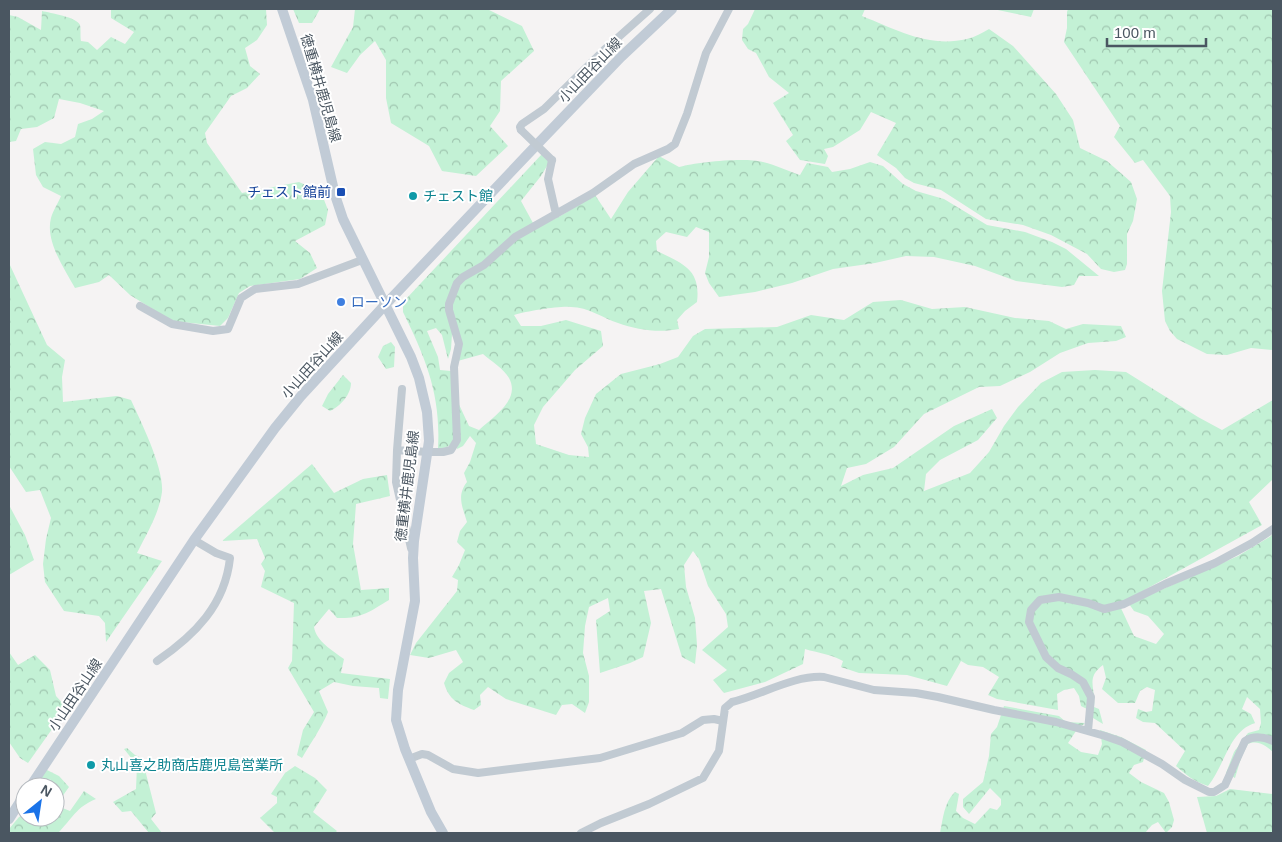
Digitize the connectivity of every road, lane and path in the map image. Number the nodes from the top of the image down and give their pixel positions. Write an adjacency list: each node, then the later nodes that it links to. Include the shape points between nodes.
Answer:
1 (282, 9): 6 (main road, 徳重横井鹿児島線, via 313,100 342,219)
2 (650, 9): 5 (street, bridge, via 544,109 522,124 521,130 552,160 548,179)
3 (672, 9): 7 (main road, 小山田谷山線, via 595,84)
4 (729, 9): 5 (street, via 706,53 688,114 675,144 634,164 608,184)
5 (556, 214): 11 (street, via 515,237 484,266 463,277 454,287 449,310 458,344 454,367 457,440 451,450)
6 (362, 260): 7 (main road, 徳重横井鹿児島線); 8 (street, via 298,284 255,289 242,298 228,329 213,331 172,324)
7 (385, 305): 11 (main road, 徳重横井鹿児島線, via 419,378 427,412); 13 (main road, 小山田谷山線, via 301,396)
8 (140, 306)
9 (402, 389): 10 (street)
10 (397, 450): 11 (street); 14 (street, via 396,482)
11 (428, 452): 14 (main road, 徳重横井鹿児島線)
12 (1273, 529): 17 (street, via 1215,563 1124,604 1104,609 1059,597 1040,600 1031,610 1029,622 1046,657 1083,682 1090,697)
13 (194, 540): 15 (street, via 230,558 229,567 210,613 182,644); 20 (main road, 小山田谷山線)
14 (413, 558): 19 (main road, 徳重横井鹿児島線, via 414,601 396,711)
15 (157, 661)
16 (723, 721): 17 (street, via 725,708 732,702 802,679 824,677 874,690 938,696); 19 (street, via 703,720 682,733 600,758 478,774 453,769 428,755); 22 (street, via 720,750 703,778)
17 (1088, 731): 18 (street, via 1122,742 1209,792 1225,785 1245,741 1259,737)
18 (1273, 742)
19 (409, 759): 21 (main road, 徳重横井鹿児島線)
20 (37, 777)
21 (443, 833)
22 (581, 833)

